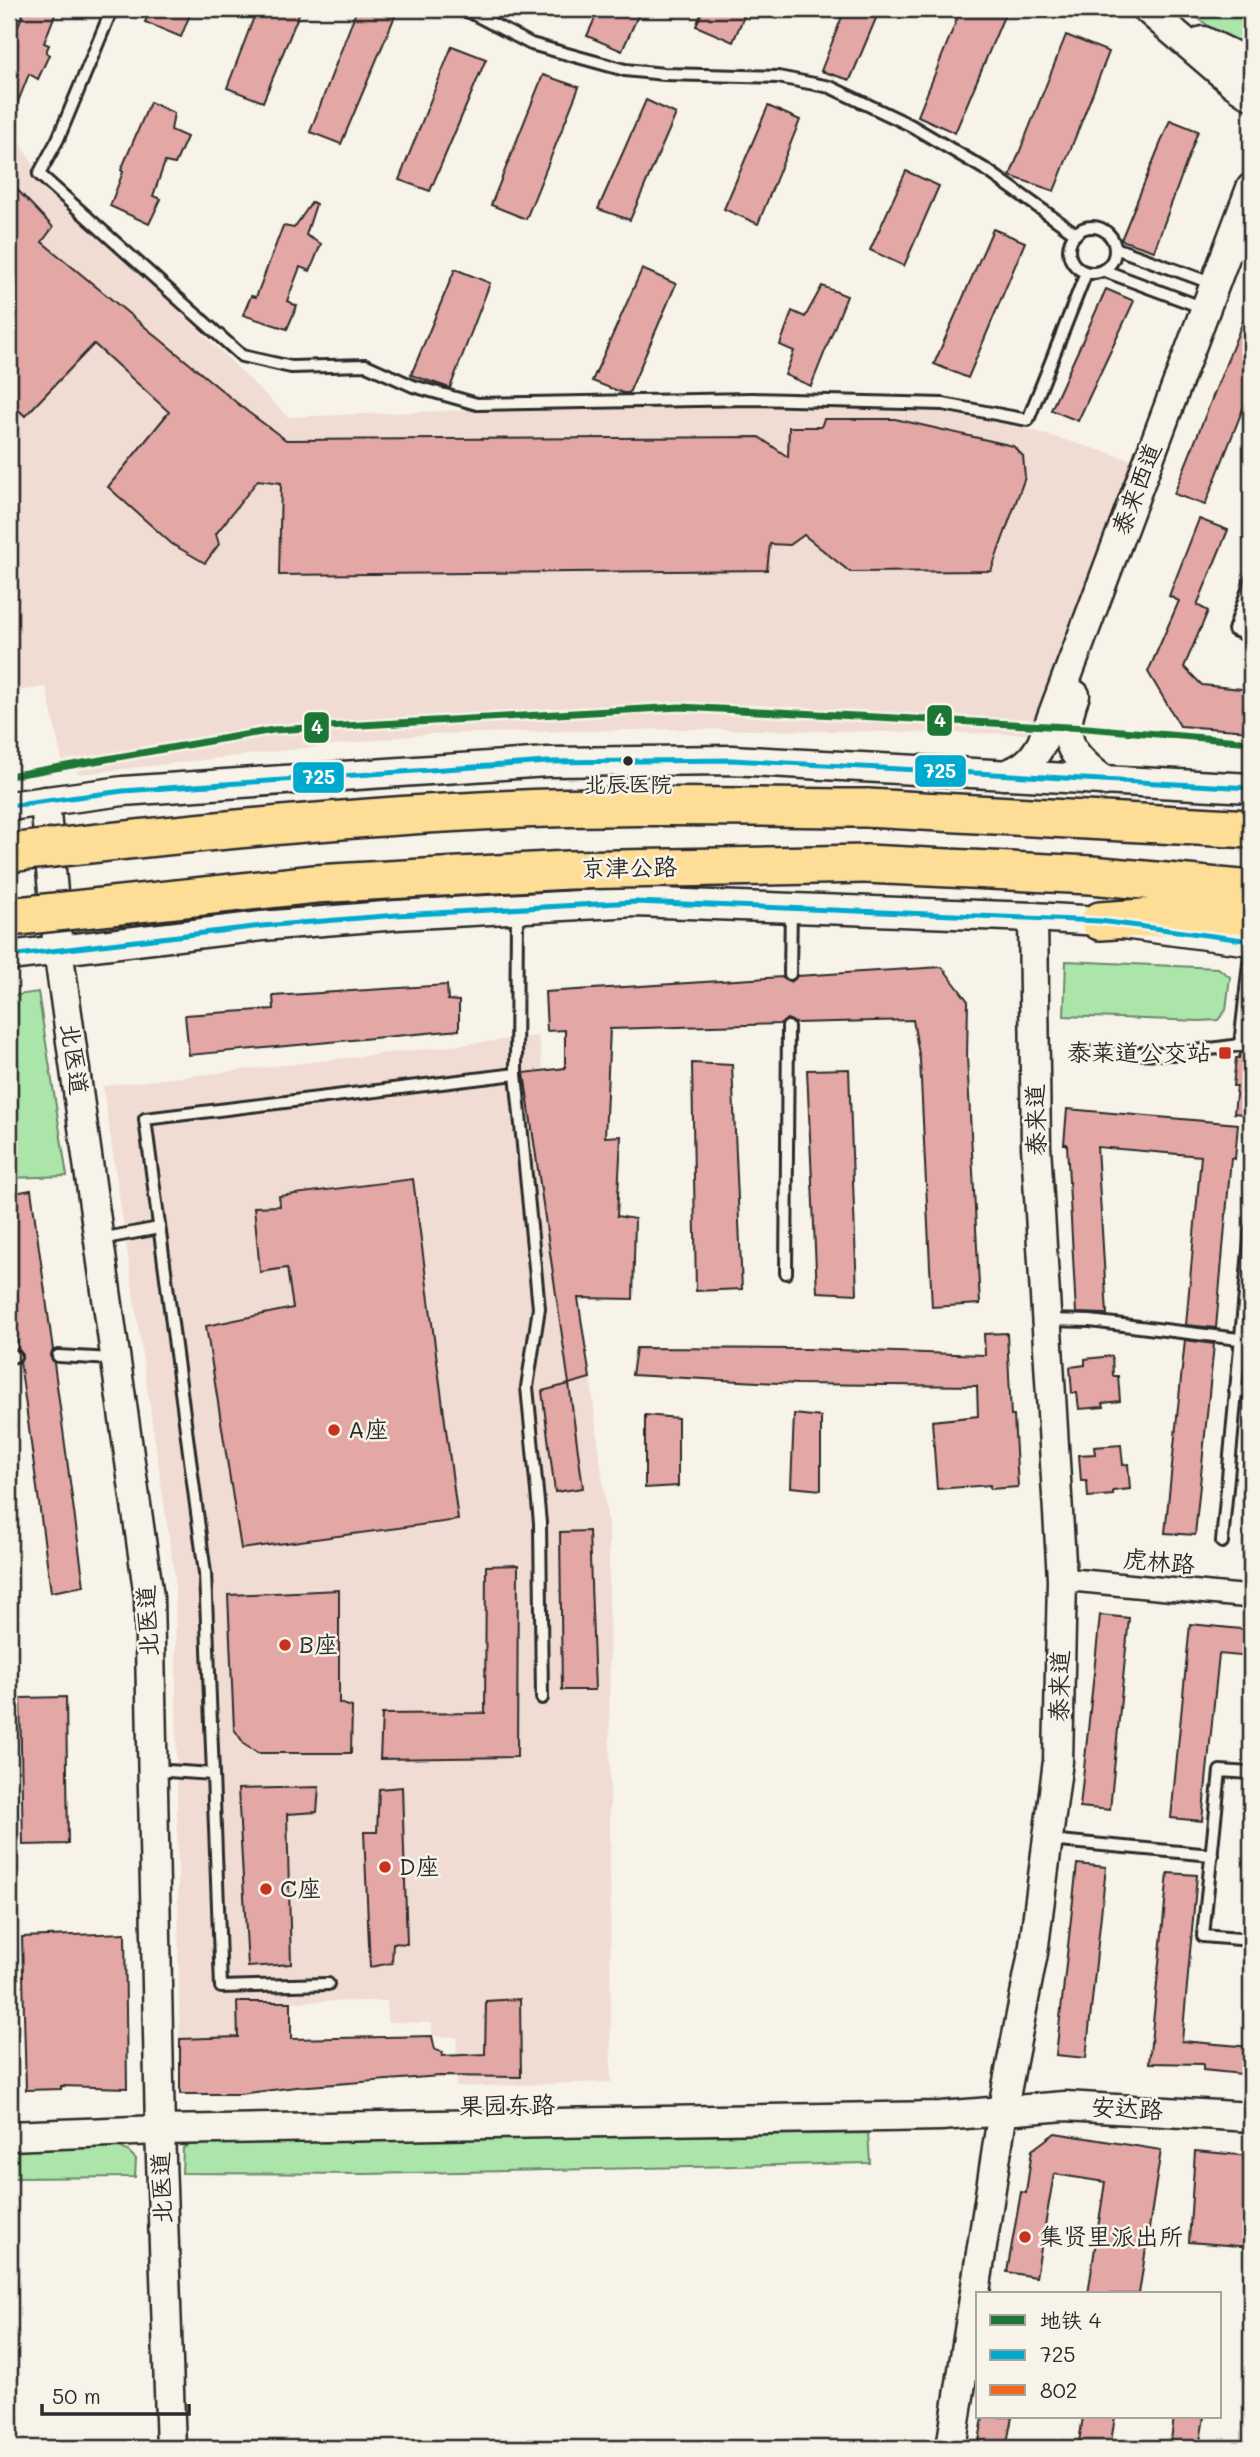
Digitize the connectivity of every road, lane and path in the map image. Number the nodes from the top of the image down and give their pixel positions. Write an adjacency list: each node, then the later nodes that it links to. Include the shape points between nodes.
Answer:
1 (112, 9): 11 (lane, via 39,174 242,356 291,367 366,365 413,386 477,404 752,399 943,404 1028,420)
2 (464, 9): 8 (lane, via 531,44 625,70 778,77 830,87 910,125 988,171)
3 (1147, 9): 5 (street)
4 (1166, 9): 5 (street)
5 (1248, 81)
6 (1251, 188): 12 (street, 泰来西道)
7 (1251, 232): 16 (street, 泰来西道, via 1068,713 1068,738 1078,760)
8 (1076, 234): 9 (lane, via 1083,227 1097,226 1115,242); 11 (lane, via 1071,238 1069,257)
9 (1115, 248): 10 (lane, via 1115,258); 12 (lane)
10 (1105, 271): 11 (lane); 12 (lane)
11 (1086, 273)
12 (1210, 296): 15 (street, 泰来西道, via 1042,743 1031,760)
13 (1251, 580): 14 (lane, via 1234,629)
14 (1251, 636)
15 (1004, 775): 16 (street); 18 (street, via 732,761 547,762 123,791)
16 (1105, 781): 17 (street)
17 (1251, 788)
18 (45, 801): 19 (street); 30 (street, 北医道)
19 (9, 806)
20 (1251, 829): 21 (highway, bridge, via 867,808 660,806 480,811 265,826)
21 (9, 853)
22 (1251, 890): 26 (highway, 京津公路, bridge, via 1091,875 866,864 568,870 315,884)
23 (791, 906): 24 (street, via 635,902); 27 (street); 32 (lane)
24 (517, 908): 30 (street, via 262,926); 36 (lane)
25 (1251, 915): 28 (highway)
26 (9, 917)
27 (1033, 917): 28 (street); 41 (street, 泰来道, via 1036,1146)
28 (1100, 921): 29 (street)
29 (1251, 943): 34 (lane)
30 (58, 949): 31 (street); 39 (street, 北医道)
31 (9, 956)
32 (790, 974)
33 (788, 1027): 40 (lane)
34 (1246, 1046): 35 (lane, via 1173,1054)
35 (1078, 1052)
36 (516, 1074): 37 (lane, via 145,1119); 50 (lane, via 539,1308 527,1387 540,1523)
37 (159, 1228): 39 (lane); 53 (lane, via 205,1573)
38 (1251, 1229): 42 (lane)
39 (100, 1239): 44 (street, 北医道)
40 (786, 1273)
41 (1047, 1320): 42 (lane); 48 (street, 泰来道)
42 (1240, 1339): 45 (lane)
43 (58, 1356): 44 (lane)
44 (116, 1360): 51 (street, 北医道, via 149,1597)
45 (1235, 1390): 46 (lane); 47 (lane)
46 (1251, 1392)
47 (1222, 1542)
48 (1062, 1579): 49 (street, 虎林路); 54 (street, 泰来道, via 1058,1762)
49 (1251, 1597)
50 (542, 1698)
51 (153, 1770): 53 (lane); 62 (street, 北医道)
52 (1251, 1773): 55 (lane, via 1220,1771)
53 (213, 1774): 57 (lane, via 220,1987)
54 (1048, 1840): 55 (lane); 58 (street, 泰来道)
55 (1212, 1855): 56 (lane, via 1203,1936)
56 (1251, 1940)
57 (328, 1984)
58 (1005, 2104): 59 (street, 安达路, via 1066,2096); 60 (street, 安达路); 62 (street, 果园东路); 65 (street, 泰来道)
59 (1251, 2108)
60 (1251, 2117)
61 (9, 2119): 62 (street, 果园东路)
62 (160, 2122): 63 (street, 果园东路); 64 (street, 北医道)
63 (9, 2136)
64 (171, 2448)
65 (951, 2448)

